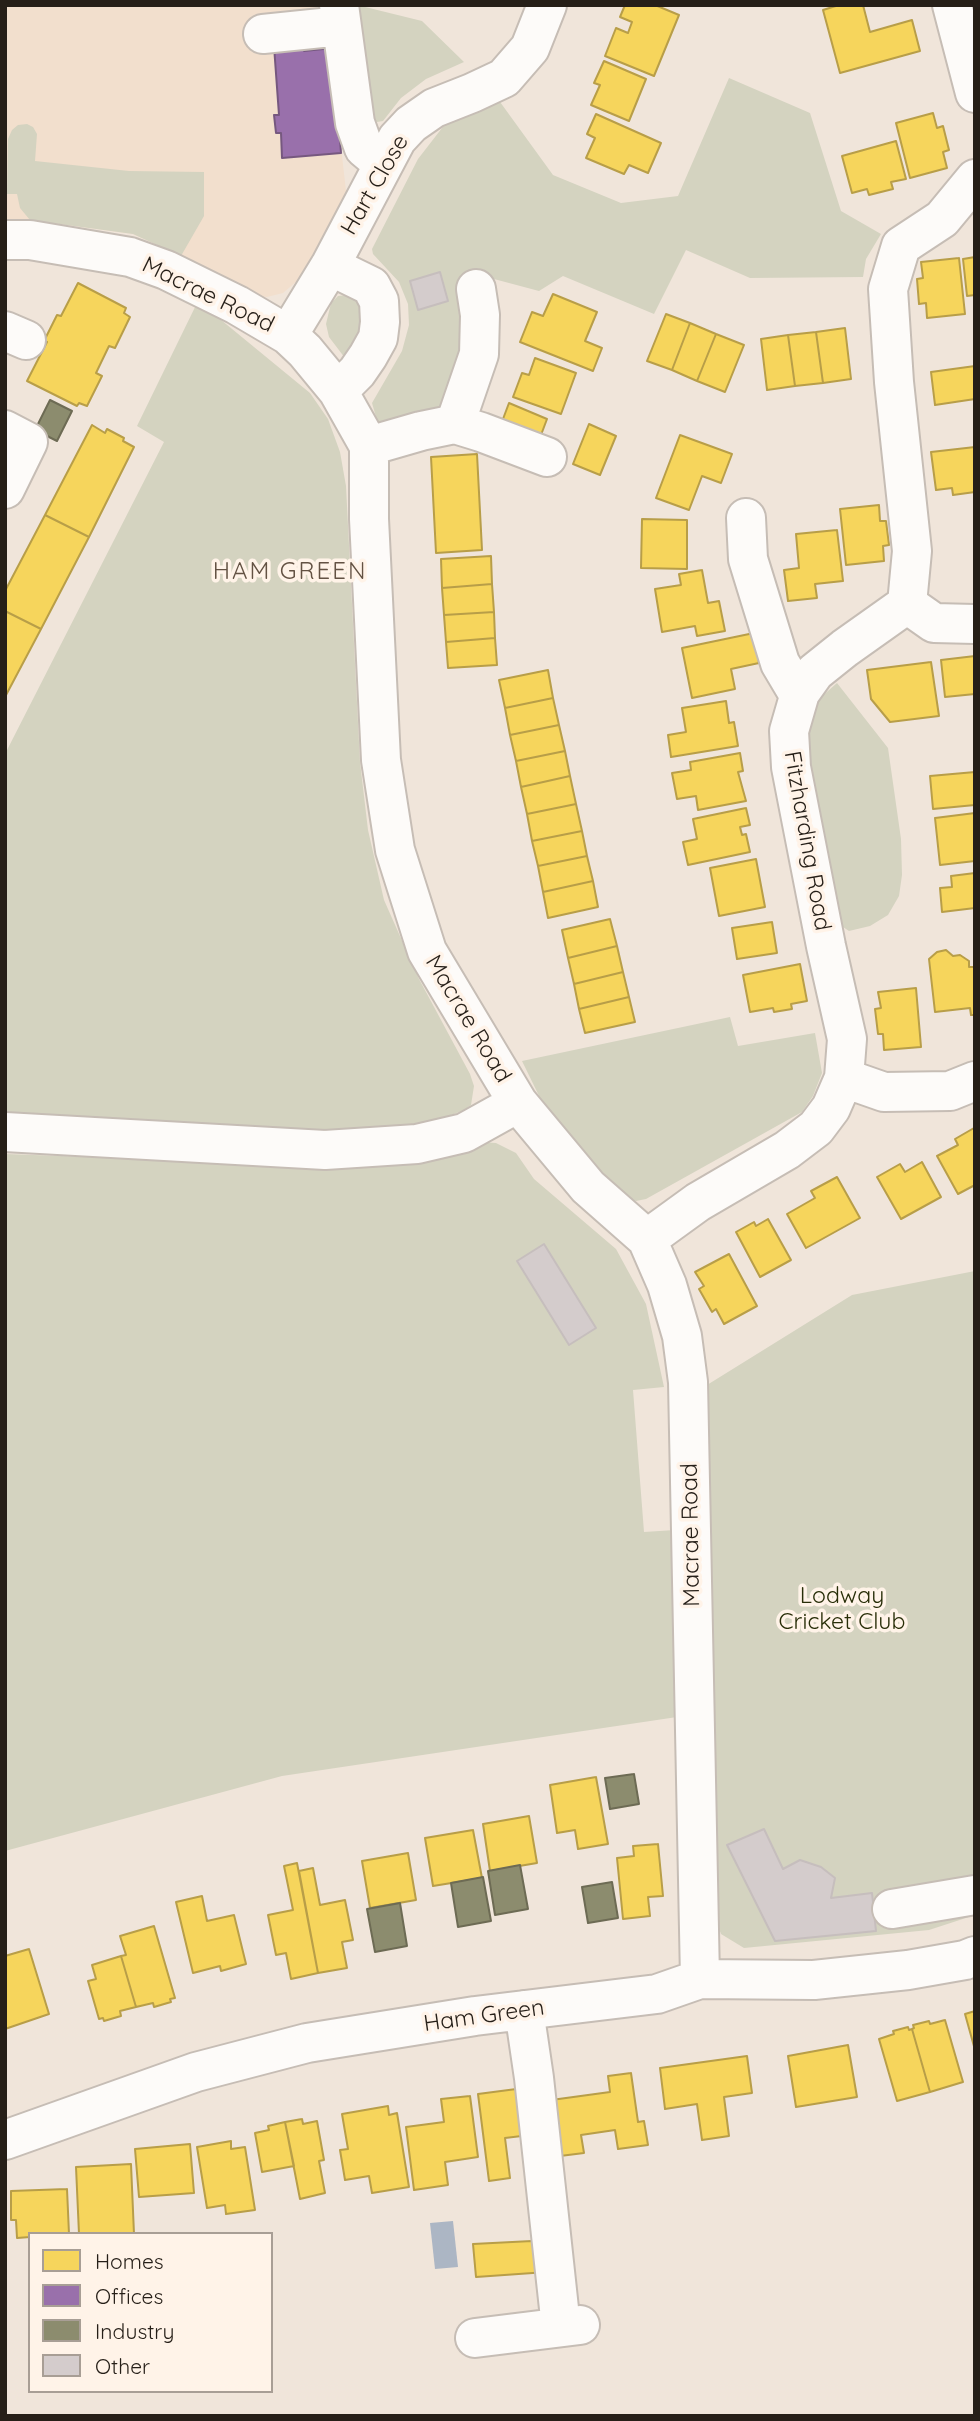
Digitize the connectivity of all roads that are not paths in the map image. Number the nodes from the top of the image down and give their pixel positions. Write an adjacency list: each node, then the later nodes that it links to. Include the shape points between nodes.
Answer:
1 (547, 5): 6 (street, Hart Close, via 530,48 504,78 434,107 397,139)
2 (952, 5): 5 (street)
3 (340, 16): 4 (street); 6 (street, via 355,122 364,148)
4 (262, 34)
5 (975, 93)
6 (383, 164): 9 (street, Hart Close)
7 (975, 179): 19 (street, via 942,219 901,246 888,289 912,551)
8 (5, 240): 11 (street, Macrae Road, via 130,257 178,275)
9 (330, 266): 11 (street, Hart Close); 12 (street, via 370,286 379,301 377,338 357,372)
10 (476, 289): 13 (street, via 478,354)
11 (288, 335): 12 (street, Macrae Road)
12 (338, 391): 15 (street, Macrae Road)
13 (455, 424): 15 (street); 16 (street)
14 (5, 430): 17 (street, via 29,442)
15 (369, 446): 24 (street, Macrae Road, via 381,760 395,850 427,951)
16 (547, 457)
17 (5, 489)
18 (746, 518): 21 (street, via 748,559 780,663)
19 (907, 604): 20 (street, via 934,623); 21 (street, Fitzharding Road, via 816,672)
20 (975, 624)
21 (799, 695): 22 (street, Fitzharding Road, via 789,731 791,767 846,1039)
22 (844, 1078): 23 (street, via 884,1091 950,1091); 26 (street, Fitzharding Road, via 816,1128)
23 (975, 1081)
24 (518, 1103): 25 (street, via 464,1133 417,1144 326,1150); 26 (street, Macrae Road, via 588,1187)
25 (5, 1132)
26 (647, 1239): 30 (street, Macrae Road, via 682,1336 688,1382)
27 (975, 1895): 28 (street)
28 (892, 1909)
29 (975, 1956): 30 (street, Ham Green, via 908,1970 814,1980)
30 (700, 1979): 31 (street, Ham Green, via 657,1994)
31 (524, 2010): 32 (street, Ham Green, via 307,2043 196,2072); 33 (street, via 571,2326)
32 (5, 2140)
33 (475, 2338)

